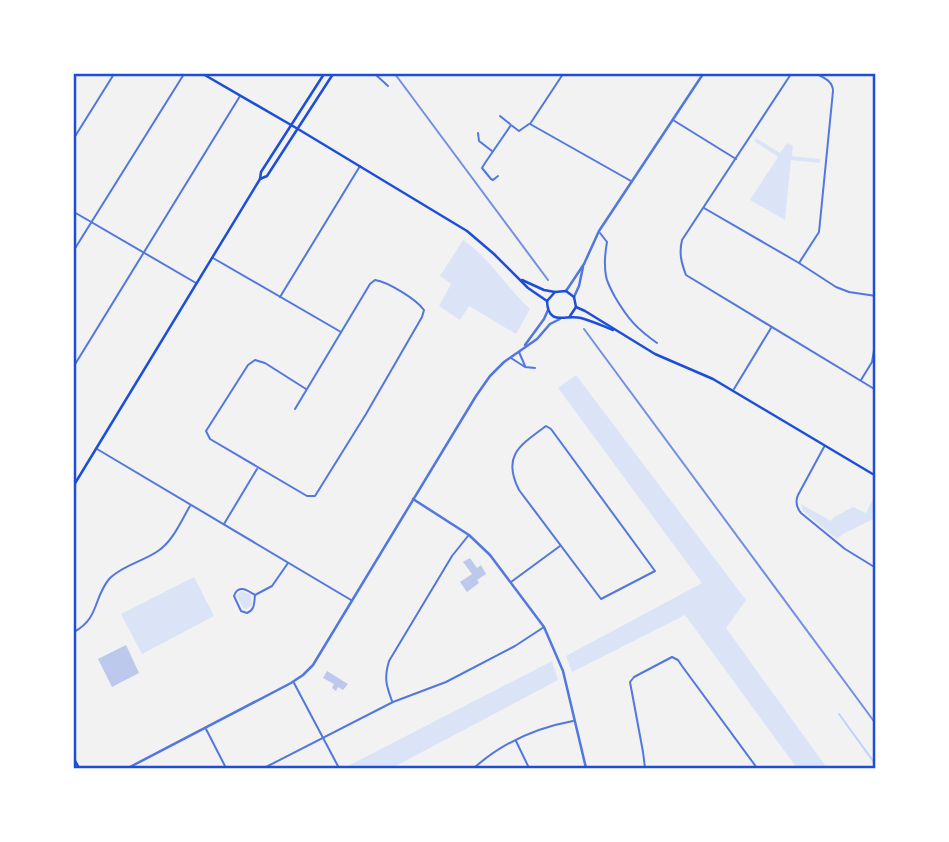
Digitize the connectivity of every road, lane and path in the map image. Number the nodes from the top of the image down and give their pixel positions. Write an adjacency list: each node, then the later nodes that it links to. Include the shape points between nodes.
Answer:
1 (114, 74): 20 (street)
2 (184, 74): 29 (street)
3 (203, 74): 12 (main road)
4 (324, 74): 15 (main road)
5 (333, 74): 18 (main road)
6 (375, 74): 11 (street)
7 (563, 74): 16 (street)
8 (703, 74): 14 (street)
9 (791, 74): 22 (street)
10 (817, 74): 34 (street, via 830,82 833,91 819,232)
11 (387, 86)
12 (240, 95): 15 (main road); 32 (street)
13 (500, 116): 17 (street)
14 (672, 120): 22 (street); 26 (street)
15 (290, 124): 18 (main road); 25 (main road)
16 (530, 124): 17 (street, via 519,131); 26 (street)
17 (510, 125): 21 (street)
18 (298, 129): 23 (main road); 25 (main road, via 267,176)
19 (478, 134): 21 (street, via 479,141)
20 (74, 138)
21 (493, 152): 24 (street, via 482,168 491,179)
22 (736, 159): 27 (street)
23 (360, 166): 36 (main road, via 467,231); 41 (street)
24 (498, 176)
25 (260, 179): 33 (main road)
26 (632, 182): 30 (street)
27 (704, 208): 34 (street); 48 (street, via 682,240 686,275)
28 (74, 212): 29 (street)
29 (90, 222): 31 (street); 32 (street)
30 (599, 231): 35 (street); 52 (street, via 607,242 606,278 612,290 625,314)
31 (74, 250)
32 (144, 252): 37 (street); 55 (street)
33 (212, 257): 37 (main road); 41 (street)
34 (799, 263): 40 (street, via 843,290)
35 (584, 264): 38 (street); 42 (street)
36 (517, 277): 39 (main road); 43 (main road)
37 (196, 283): 64 (main road)
38 (566, 291): 39 (main road); 42 (main road)
39 (555, 292): 43 (main road)
40 (876, 296)
41 (281, 297): 49 (street)
42 (574, 297): 44 (main road)
43 (547, 302): 45 (main road)
44 (576, 307): 46 (main road); 50 (main road)
45 (548, 310): 47 (main road); 53 (street)
46 (570, 316): 47 (main road); 50 (main road)
47 (559, 319): 53 (street)
48 (771, 327): 58 (street); 61 (street)
49 (341, 332): 59 (street); 65 (street, via 375,280 424,310 315,496)
50 (622, 334): 61 (main road, via 655,355)
51 (876, 339): 58 (street, via 872,362)
52 (657, 343)
53 (521, 349): 54 (street); 56 (street)
54 (509, 358): 56 (street); 70 (street, via 475,396)
55 (74, 366)
56 (525, 367): 57 (street)
57 (535, 368)
58 (861, 381): 60 (street)
59 (306, 389): 62 (street); 65 (street, via 255,360 210,423 206,431 210,439)
60 (876, 390)
61 (733, 391): 63 (main road)
62 (295, 409)
63 (825, 446): 68 (main road); 76 (street, via 798,495 797,508 845,549)
64 (96, 448): 67 (main road); 71 (street)
65 (257, 468): 72 (street)
66 (74, 473): 67 (street)
67 (79, 476): 69 (main road)
68 (876, 476)
69 (74, 485)
70 (413, 499): 73 (street); 79 (street)
71 (191, 505): 72 (street); 81 (street, via 159,551 111,578 90,620)
72 (224, 524): 75 (street)
73 (469, 534): 77 (street); 83 (street, via 389,661 386,683)
74 (561, 546): 74 (street, via 512,476 512,460 521,446 546,426 655,571 601,599); 77 (street)
75 (288, 563): 78 (street, via 272,586); 79 (street)
76 (876, 568)
77 (510, 583): 80 (street)
78 (255, 595): 78 (street, via 254,607 247,613 234,596 240,588)
79 (352, 600): 82 (street, via 313,664)
80 (544, 627): 83 (street, via 446,682); 84 (street, via 563,671)
81 (74, 632)
82 (294, 682): 85 (street); 86 (street)
83 (393, 702): 86 (street)
84 (574, 721): 87 (street); 96 (street)
85 (206, 728): 90 (street); 91 (street)
86 (324, 738): 92 (street); 93 (street)
87 (516, 739): 94 (street); 95 (street)
88 (74, 759): 89 (main road)
89 (79, 768)
90 (128, 768)
91 (226, 768)
92 (264, 768)
93 (339, 768)
94 (474, 768)
95 (529, 768)
96 (586, 768)
97 (645, 768): 98 (street, via 630,682 672,657)
98 (757, 768)

